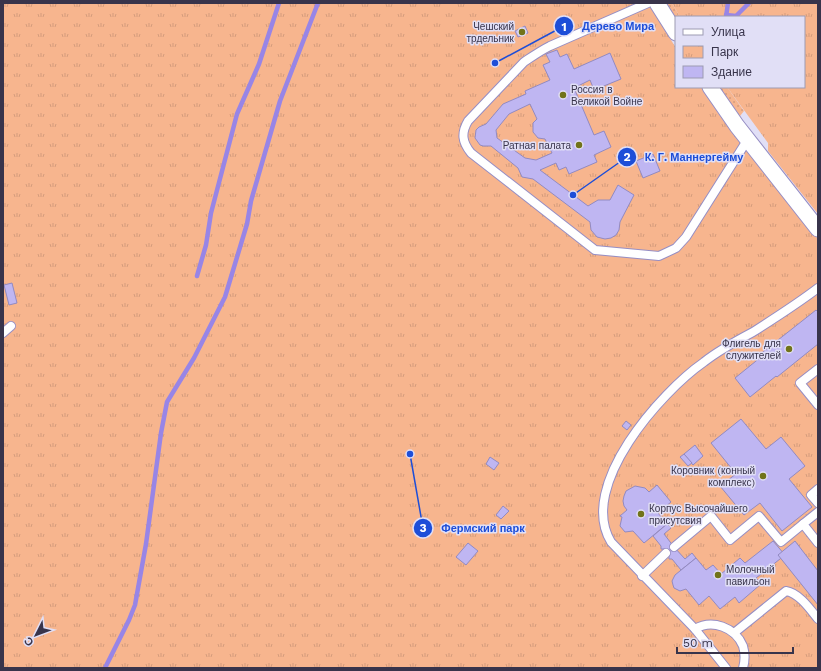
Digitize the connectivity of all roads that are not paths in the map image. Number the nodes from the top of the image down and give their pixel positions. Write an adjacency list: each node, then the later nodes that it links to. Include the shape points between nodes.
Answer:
1 (648, 3): 5 (lane, via 539,51 531,57 468,121 463,134 466,147 595,250 659,256 676,248 686,237)
2 (657, 3): 3 (street)
3 (675, 31)
4 (711, 88): 5 (street)
5 (748, 139): 6 (street)
6 (818, 229)
7 (818, 288): 19 (lane, via 703,362 652,411 628,443 609,479 602,519 610,542)
8 (12, 326): 9 (lane)
9 (3, 333)
10 (818, 369): 11 (lane, via 800,383)
11 (818, 405)
12 (818, 489): 13 (lane, via 811,495)
13 (818, 503)
14 (818, 512): 15 (lane)
15 (803, 524): 16 (lane); 17 (lane, via 781,542 759,516 730,540 711,516)
16 (818, 543)
17 (674, 547)
18 (666, 553): 19 (lane)
19 (642, 576): 21 (lane)
20 (817, 615): 22 (lane, via 796,595 786,591)
21 (695, 629): 22 (lane, via 714,624); 23 (lane)
22 (734, 633): 24 (lane, via 744,653)
23 (726, 668)
24 (743, 668)

